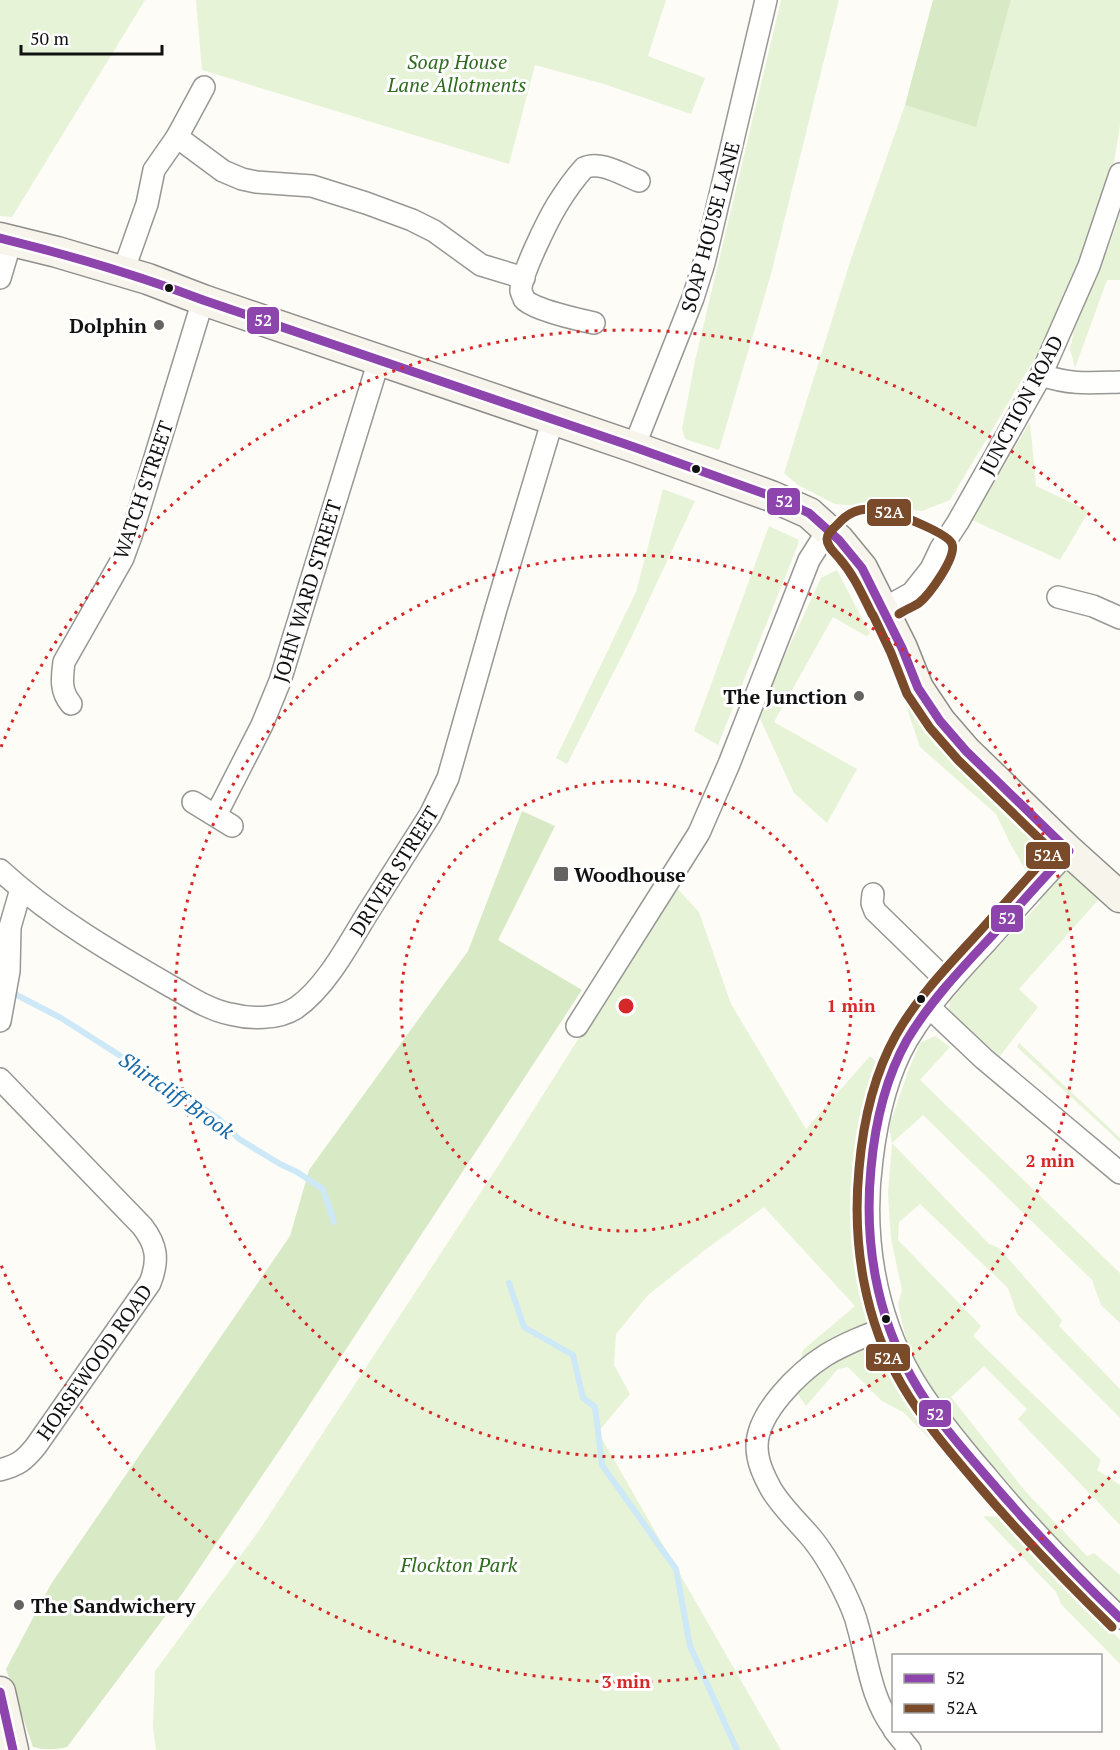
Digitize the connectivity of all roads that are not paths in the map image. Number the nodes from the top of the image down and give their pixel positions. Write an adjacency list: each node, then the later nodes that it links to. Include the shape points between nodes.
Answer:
1 (766, 0): 16 (street, SOAP HOUSE LANE, via 704,263)
2 (204, 87): 3 (street)
3 (177, 137): 7 (street, via 154,170 147,204); 9 (street, via 223,171 242,179 312,186 356,200 434,231 481,265)
4 (1120, 174): 13 (street, JUNCTION ROAD, via 1089,266)
5 (639, 181): 9 (street, via 598,166 584,168 553,212)
6 (5, 239): 7 (main road); 8 (street)
7 (123, 272): 10 (main road)
8 (0, 278)
9 (524, 278): 11 (street, via 521,290 528,303)
10 (203, 300): 12 (main road); 21 (street, WATCH STREET, via 123,558 64,662 63,693)
11 (594, 323)
12 (379, 360): 15 (main road); 22 (street, JOHN WARD STREET, via 280,681 224,820)
13 (1041, 375): 14 (street, via 1077,384); 19 (street, JUNCTION ROAD, via 931,569 912,593)
14 (1120, 382)
15 (554, 419): 16 (main road); 25 (street, DRIVER STREET, via 448,777 430,815 337,962 312,994 294,1009 273,1017 228,1014 136,966)
16 (634, 447): 17 (main road, via 771,496)
17 (819, 521): 19 (main road, via 859,563); 31 (street, via 809,560 699,833)
18 (1058, 597): 20 (street)
19 (883, 609): 23 (main road, via 918,688 940,721 966,752)
20 (1120, 618)
21 (71, 704)
22 (192, 802)
23 (1069, 851): 27 (main road); 28 (street)
24 (0, 870): 25 (street, DRIVER STREET)
25 (21, 889): 30 (street, via 10,927 9,971)
26 (873, 894): 28 (street, via 875,911)
27 (1120, 897)
28 (949, 983): 29 (street)
29 (930, 1008): 33 (street, via 999,1072); 34 (street, via 892,1071 876,1131 869,1178 871,1252)
30 (0, 1021)
31 (577, 1026)
32 (0, 1079): 35 (street, HORSEWOOD ROAD, via 142,1226 150,1236 157,1261 150,1283 36,1446 26,1459)
33 (1120, 1173)
34 (888, 1327): 36 (street, via 912,1377 960,1445 1071,1571); 38 (street, via 842,1346 806,1371 762,1420 757,1448 759,1463 772,1491 823,1553 852,1607 870,1680)
35 (0, 1470)
36 (1120, 1618)
37 (0, 1692): 40 (main road)
38 (892, 1726)
39 (896, 1732): 41 (street)
40 (13, 1750)
41 (910, 1750)

